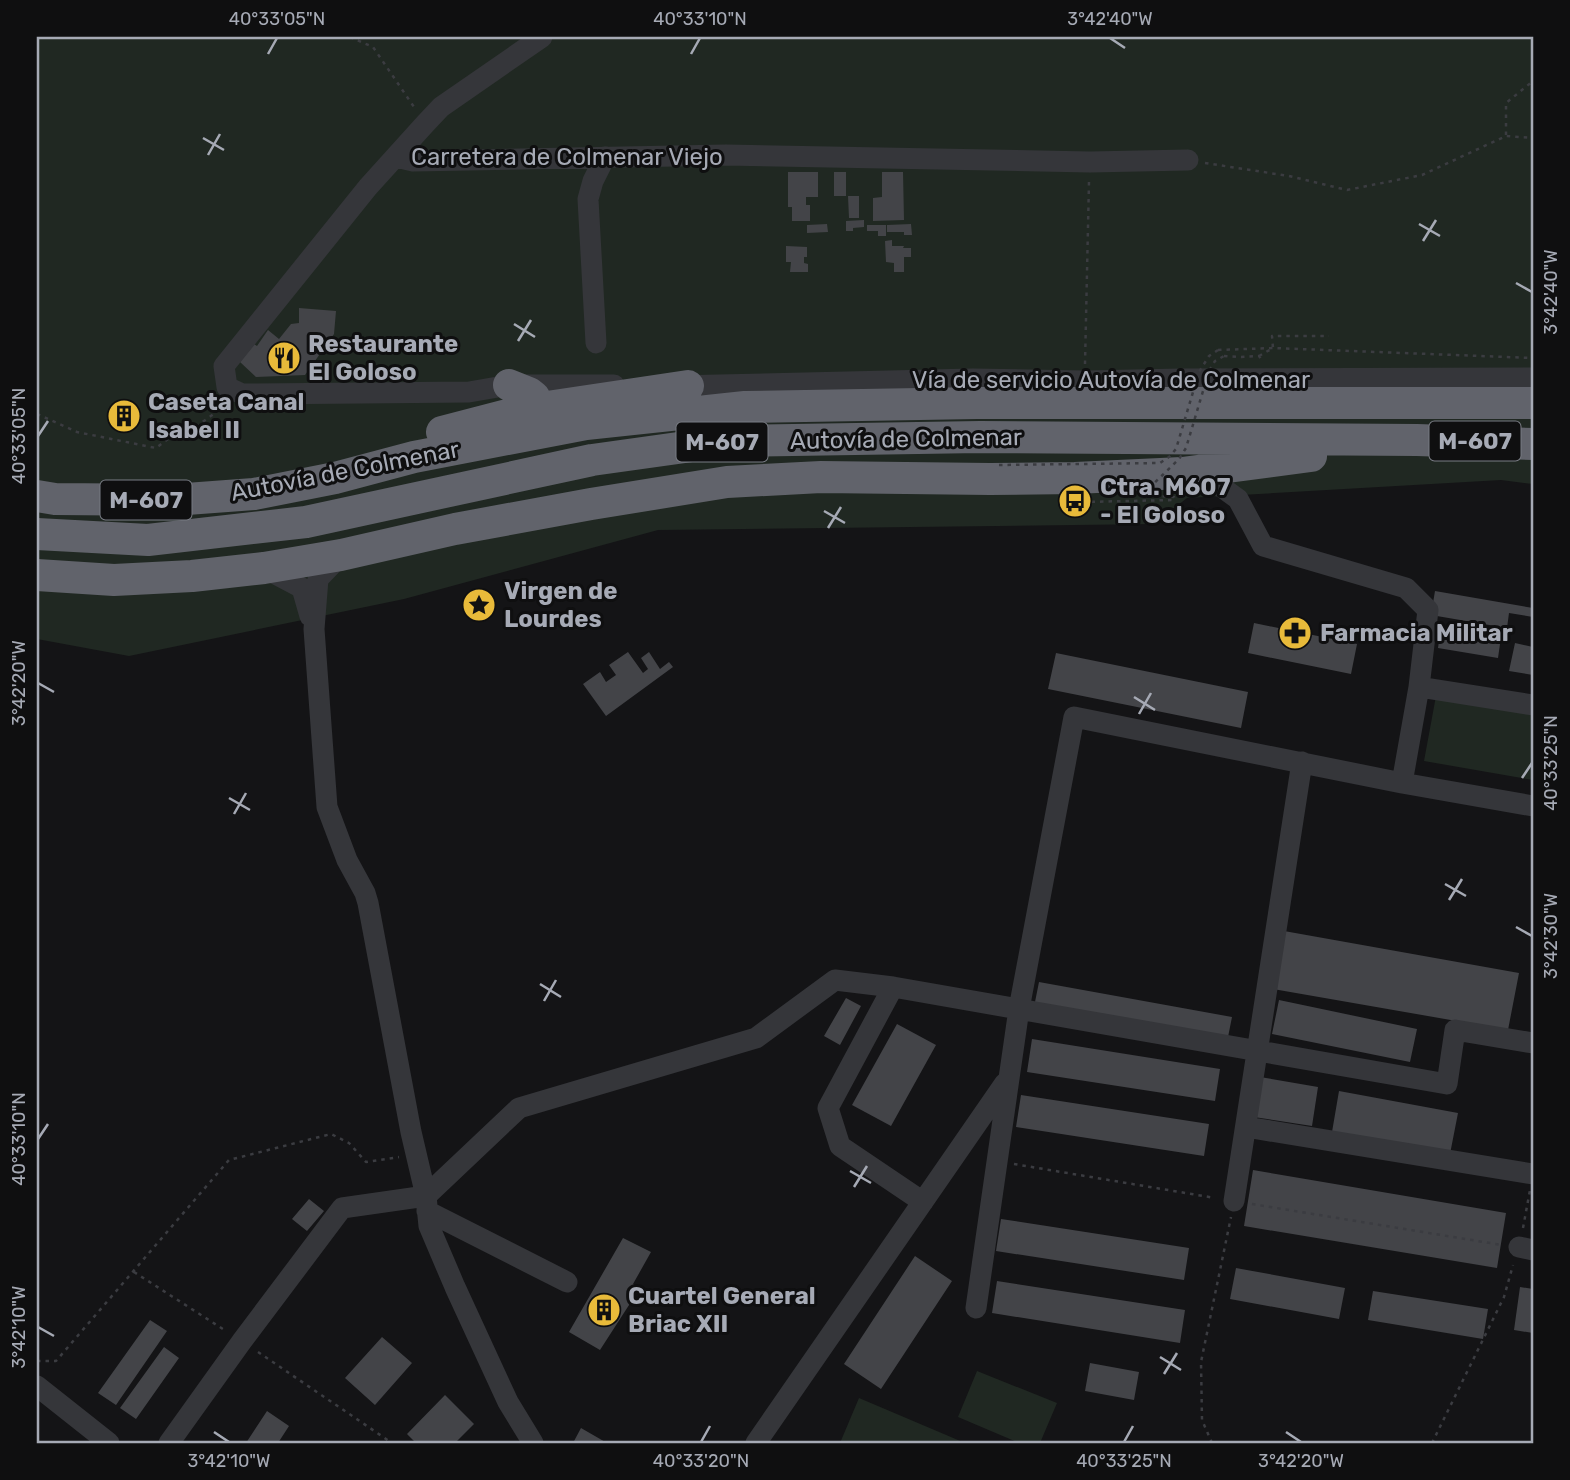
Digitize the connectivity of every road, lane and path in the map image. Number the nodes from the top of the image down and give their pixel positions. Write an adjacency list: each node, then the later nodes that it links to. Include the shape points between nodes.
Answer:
1 (350, 37): 4 (path, via 373,47)
2 (542, 37): 7 (street, via 441,107)
3 (1533, 81): 5 (path, via 1506,103)
4 (418, 113)
5 (1506, 136): 6 (path); 9 (path, via 1422,175 1347,190)
6 (1533, 138)
7 (396, 157): 8 (street, Carretera de Colmenar Viejo, via 413,161); 20 (street, Carretera de Colmenar Viejo, via 224,366 227,387)
8 (605, 158): 10 (street, Carretera de Colmenar Viejo, via 726,155); 12 (street, via 588,199)
9 (1188, 160): 10 (street, Carretera de Colmenar Viejo)
10 (1090, 162): 17 (path)
11 (1329, 335): 13 (path, via 1272,336)
12 (596, 343)
13 (1273, 348): 14 (path); 15 (path); 27 (path, bridge, via 1218,350 1209,356 1199,372 1176,449 1160,463)
14 (1533, 358)
15 (1261, 368): 16 (street, Vía de servicio Autovía de Colmenar, via 1359,379); 17 (street, Vía de servicio Autovía de Colmenar); 32 (path, bridge, via 1241,357 1224,356 1209,370 1186,448 1142,495 1174,500)
16 (1533, 378)
17 (1085, 381): 19 (street, Vía de servicio Autovía de Colmenar)
18 (509, 385): 19 (street, Vía de servicio Autovía de Colmenar); 20 (street, via 469,392); 22 (highway, via 534,397)
19 (688, 386): 22 (highway)
20 (242, 394): 23 (path, via 156,448 77,432)
21 (1533, 403): 29 (highway, Autovía de Colmenar / M-607, via 977,402 745,407 586,424)
22 (527, 410): 29 (highway, via 399,444)
23 (37, 414)
24 (1417, 440): 25 (highway, Autovía de Colmenar / M-607); 26 (highway); 33 (highway, Autovía de Colmenar / M-607, via 980,437 728,441 592,460 306,522 148,540)
25 (1533, 444)
26 (1260, 462): 28 (highway); 31 (street, via 1243,476)
27 (999, 465)
28 (1182, 472): 31 (street, via 1216,483); 34 (highway, via 1075,478 821,477 727,482 455,529)
29 (254, 494): 30 (highway, Autovía de Colmenar / M-607, via 173,500)
30 (37, 496)
31 (1238, 499): 38 (street, via 1263,547 1406,589 1428,610)
32 (1083, 502)
33 (37, 534)
34 (341, 555): 35 (highway); 37 (street, via 318,579)
35 (264, 568): 36 (highway, via 114,580); 37 (street, via 302,588)
36 (37, 575)
37 (314, 629): 49 (street, via 327,807 365,893)
38 (1419, 687): 39 (street); 41 (street)
39 (1533, 705)
40 (1302, 762): 41 (street); 44 (street, via 1074,717); 46 (street)
41 (1402, 783): 42 (street)
42 (1533, 806)
43 (893, 987): 44 (street); 53 (street, via 828,1108 840,1146); 54 (street, via 835,980 757,1038 519,1108)
44 (1019, 1009): 46 (street); 47 (street)
45 (1533, 1043): 46 (street, via 1455,1030 1447,1084)
46 (1258, 1051): 48 (street)
47 (1009, 1078): 50 (street); 53 (street)
48 (1246, 1127): 51 (street); 52 (street)
49 (416, 1154): 54 (street); 56 (path, via 366,1162 349,1143 331,1133 229,1160)
50 (997, 1161): 52 (path); 58 (street)
51 (1532, 1181): 55 (path)
52 (1234, 1201): 55 (path); 67 (path, via 1201,1362 1202,1420)
53 (923, 1202): 66 (street)
54 (427, 1204): 57 (street); 59 (street, via 342,1208); 65 (street, via 429,1226 466,1310 508,1402)
55 (1526, 1249): 68 (path)
56 (134, 1272): 59 (path); 60 (path, via 56,1361)
57 (568, 1282)
58 (976, 1308)
59 (242, 1341): 63 (street); 64 (path)
60 (37, 1361)
61 (37, 1386): 62 (street)
62 (109, 1443)
63 (169, 1443)
64 (392, 1443)
65 (533, 1443)
66 (756, 1443)
67 (1212, 1443)
68 (1432, 1443)

